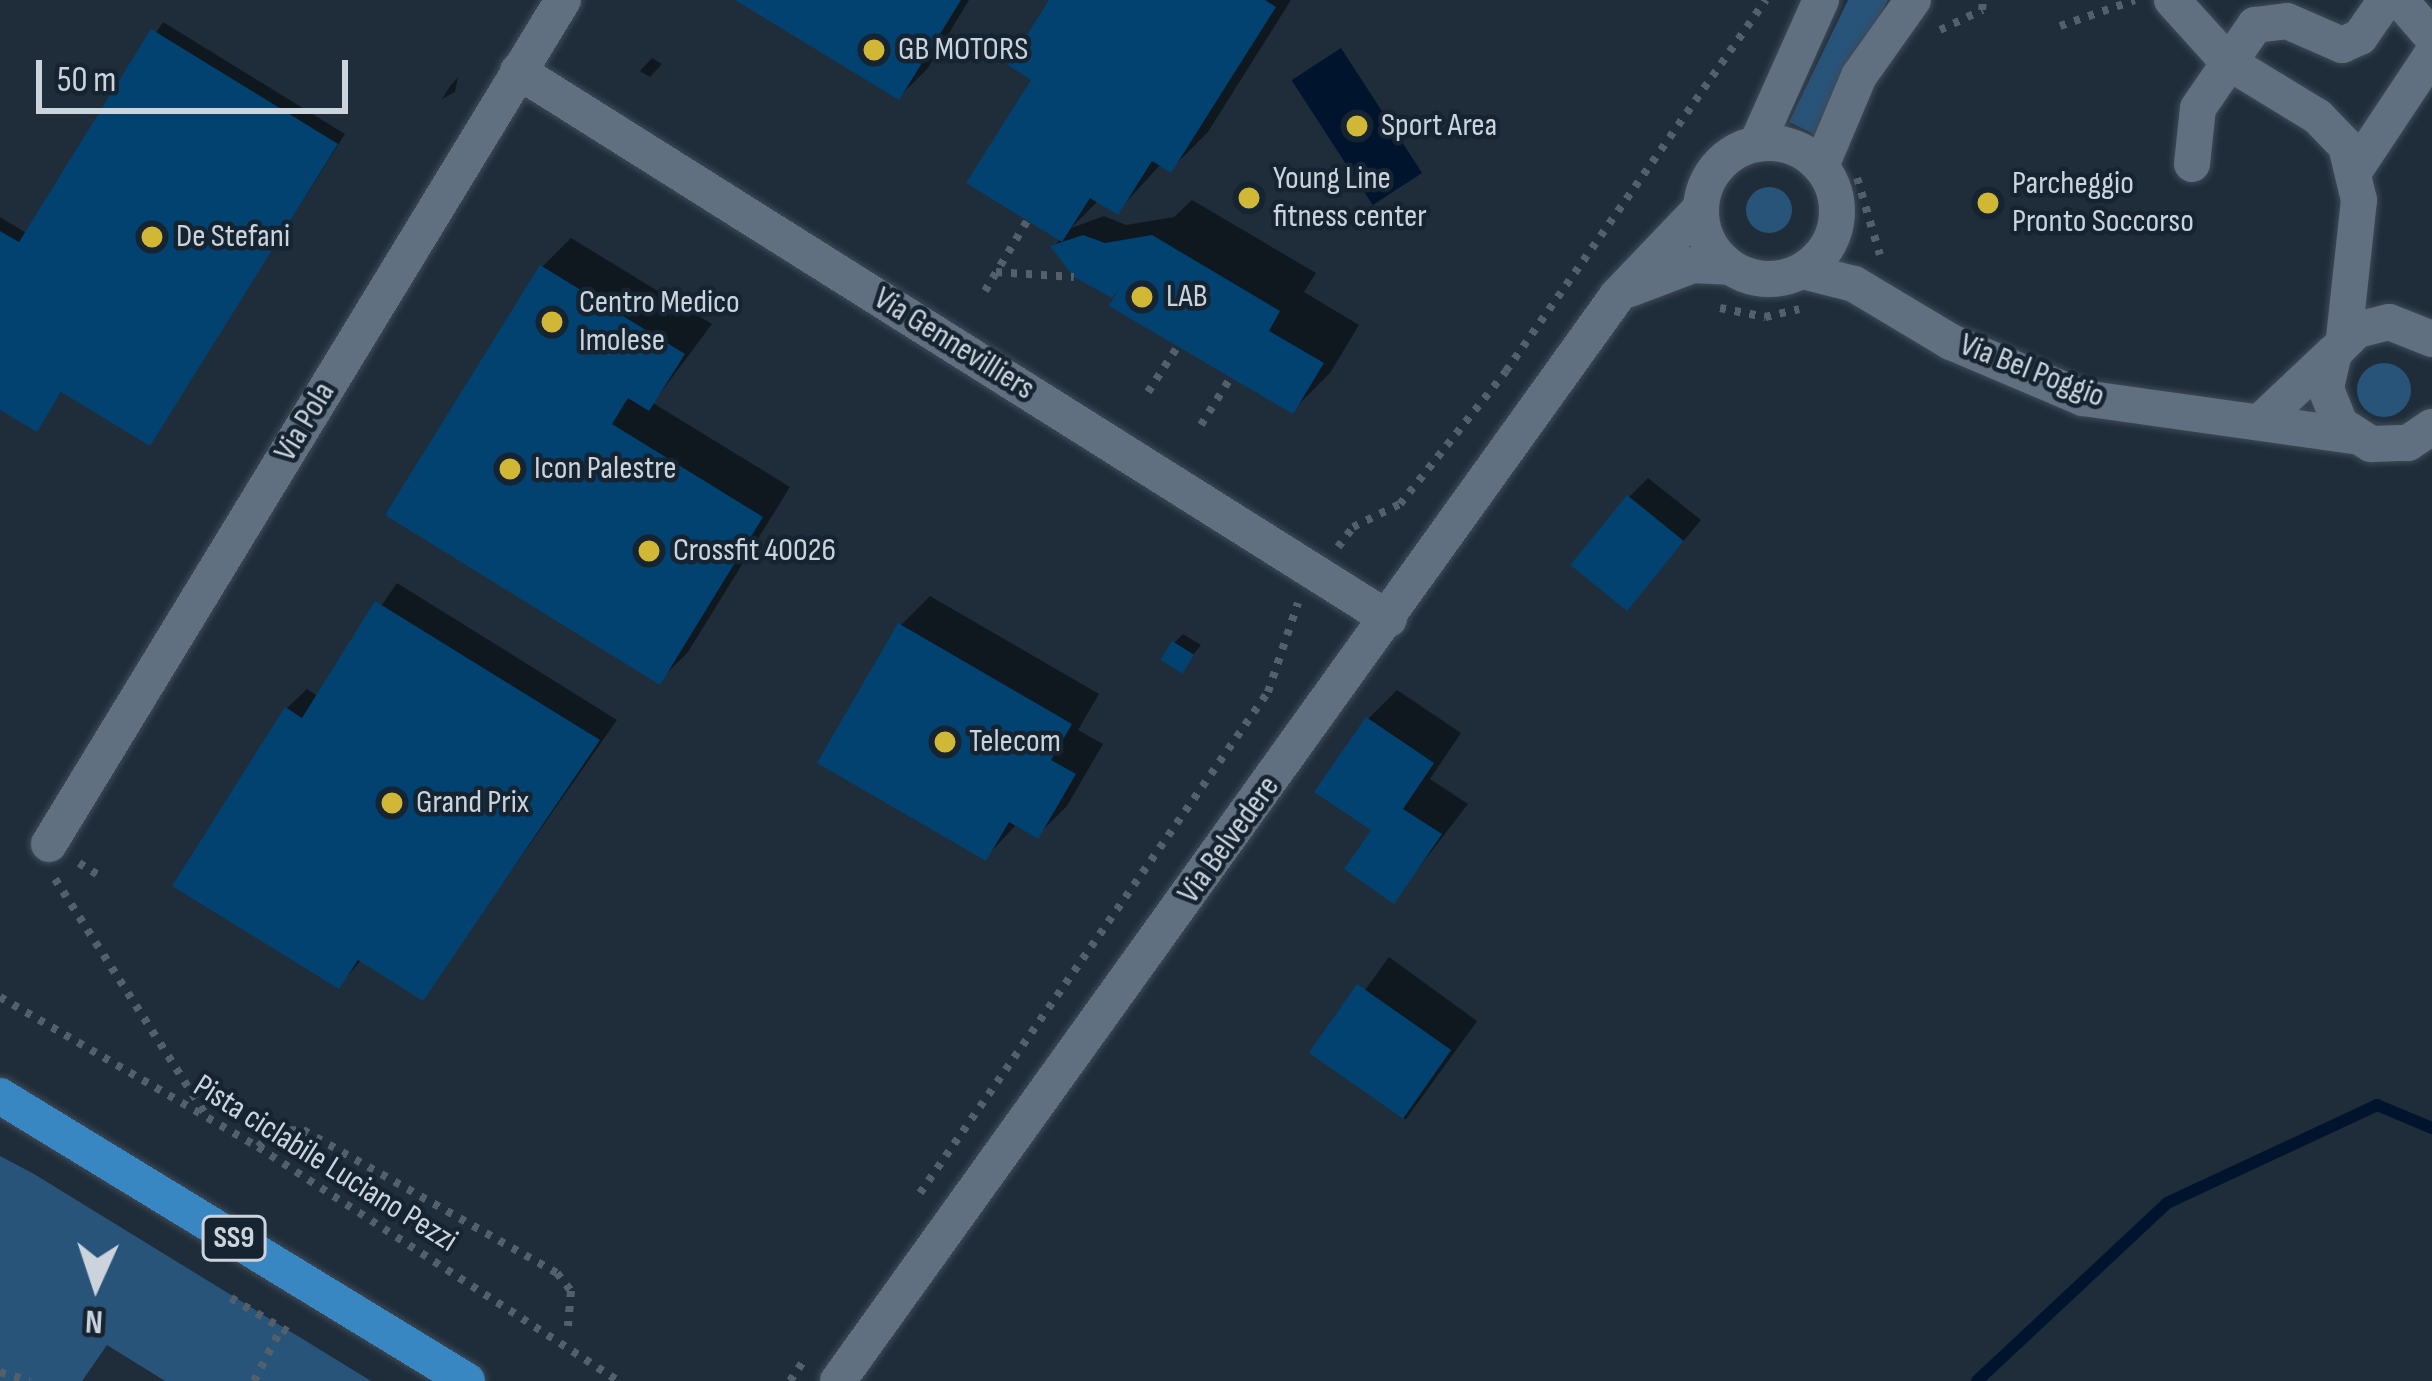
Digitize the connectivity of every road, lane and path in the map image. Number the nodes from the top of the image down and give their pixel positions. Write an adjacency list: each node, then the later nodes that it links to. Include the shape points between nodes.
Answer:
1 (562, 0): 13 (street, Via Pola)
2 (1766, 0): 38 (path, via 1506,371 1400,504 1353,527)
3 (1821, 0): 14 (street)
4 (1913, 0): 15 (street, via 1858,76)
5 (1983, 0): 9 (path, via 1982,10)
6 (2135, 0): 8 (path)
7 (2172, 0): 12 (street)
8 (2060, 26)
9 (1926, 37)
10 (2432, 37): 12 (street, via 2392,9 2342,45 2273,18 2255,25)
11 (2432, 54): 17 (street)
12 (2228, 62): 16 (street, via 2198,108); 17 (street, via 2318,117)
13 (518, 71): 38 (street, Via Gennevilliers); 40 (street, Via Pola)
14 (1757, 143): 15 (street); 18 (street, via 1717,166)
15 (1838, 162): 20 (street, Via Bel Poggio); 28 (path, via 1901,280)
16 (2192, 164)
17 (2357, 167): 22 (street)
18 (1700, 209): 21 (street, via 1702,231); 27 (street, Via Belvedere)
19 (1028, 220): 24 (path)
20 (1835, 230): 23 (street); 28 (street, Via Bel Poggio)
21 (1728, 267): 23 (street, Via Bel Poggio, via 1765,280); 27 (street, via 1680,268)
22 (2356, 269): 29 (street); 31 (street)
23 (1803, 271): 28 (street, Via Bel Poggio)
24 (996, 272): 25 (path); 26 (path)
25 (1074, 277)
26 (985, 291)
27 (1617, 296): 39 (street, Via Belvedere)
28 (1883, 300): 34 (street, Via Bel Poggio, via 1951,342 2083,398)
29 (2419, 332): 31 (street, via 2372,324)
30 (1178, 346): 33 (path)
31 (2339, 346): 34 (street); 37 (street, via 2326,389)
32 (1231, 377): 35 (path)
33 (1148, 392)
34 (2262, 420): 37 (street, Via Bel Poggio)
35 (1201, 425)
36 (2432, 427): 37 (street, Via Bel Poggio, via 2389,446)
37 (2354, 436)
38 (1318, 573): 39 (street, Via Gennevilliers); 45 (path, via 1286,621 1268,692)
39 (1388, 619): 55 (street, Via Belvedere)
40 (45, 850): 43 (path)
41 (0, 997): 43 (path, Pista ciclabile Luciano Pezzi)
42 (0, 1096): 52 (main road, SS9)
43 (206, 1115): 44 (path, Pista ciclabile Luciano Pezzi)
44 (257, 1147): 47 (path, via 275,1131 303,1130 556,1273 572,1291); 53 (path, Pista ciclabile Luciano Pezzi)
45 (913, 1204)
46 (231, 1298): 51 (path, via 284,1331)
47 (568, 1326)
48 (817, 1342): 54 (path)
49 (0, 1372): 50 (path)
50 (30, 1381)
51 (254, 1381)
52 (467, 1381)
53 (619, 1381)
54 (790, 1381)
55 (838, 1381)

